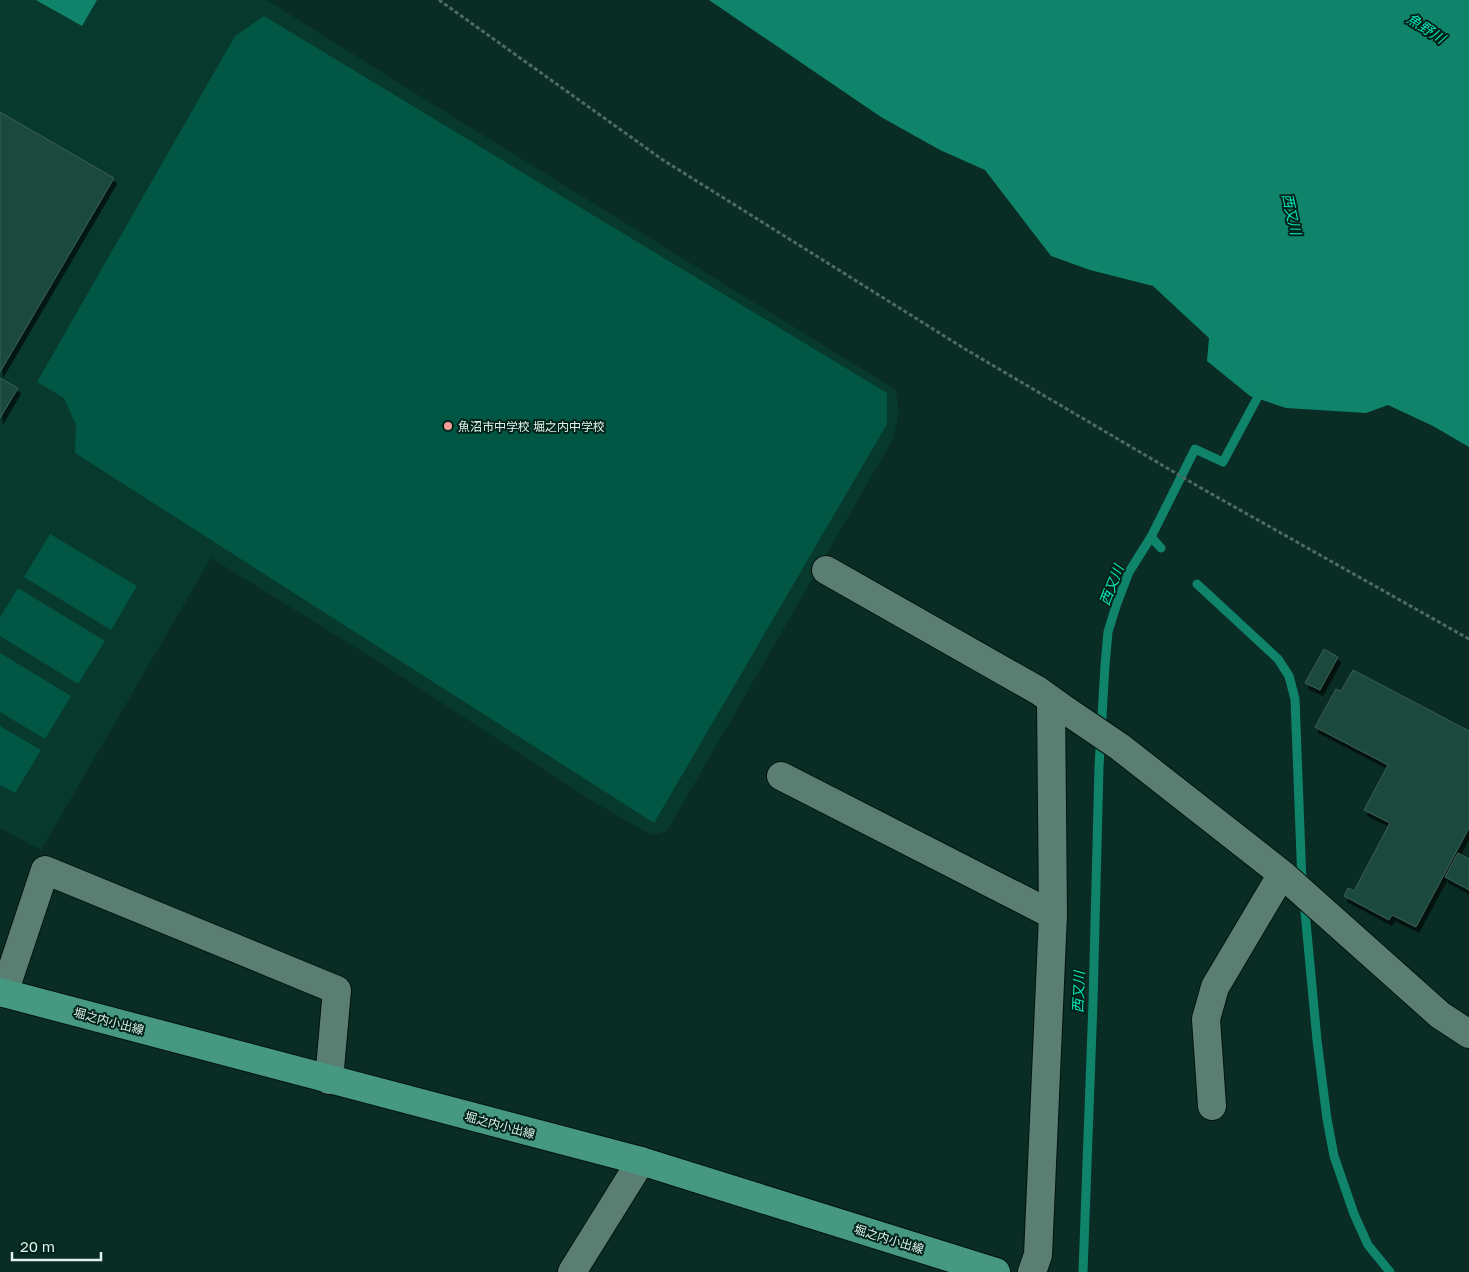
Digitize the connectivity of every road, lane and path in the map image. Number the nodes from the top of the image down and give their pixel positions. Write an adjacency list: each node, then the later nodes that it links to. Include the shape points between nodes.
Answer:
1 (439, 0): 3 (path, via 663,160 964,349 1201,488)
2 (826, 570): 4 (street)
3 (1469, 639)
4 (1058, 704): 6 (street, via 1120,747); 7 (street)
5 (781, 776): 7 (street)
6 (1285, 877): 9 (street, via 1440,1015); 11 (street, via 1215,987 1206,1019)
7 (1053, 915): 15 (street, via 1038,1255)
8 (2, 993): 10 (main road, 堀之内小出線); 10 (street, via 46,870 337,990)
9 (1469, 1034)
10 (329, 1080): 12 (main road, 堀之内小出線)
11 (1212, 1106)
12 (641, 1162): 13 (street); 14 (main road, 堀之内小出線)
13 (572, 1272)
14 (996, 1272)
15 (1032, 1272)

